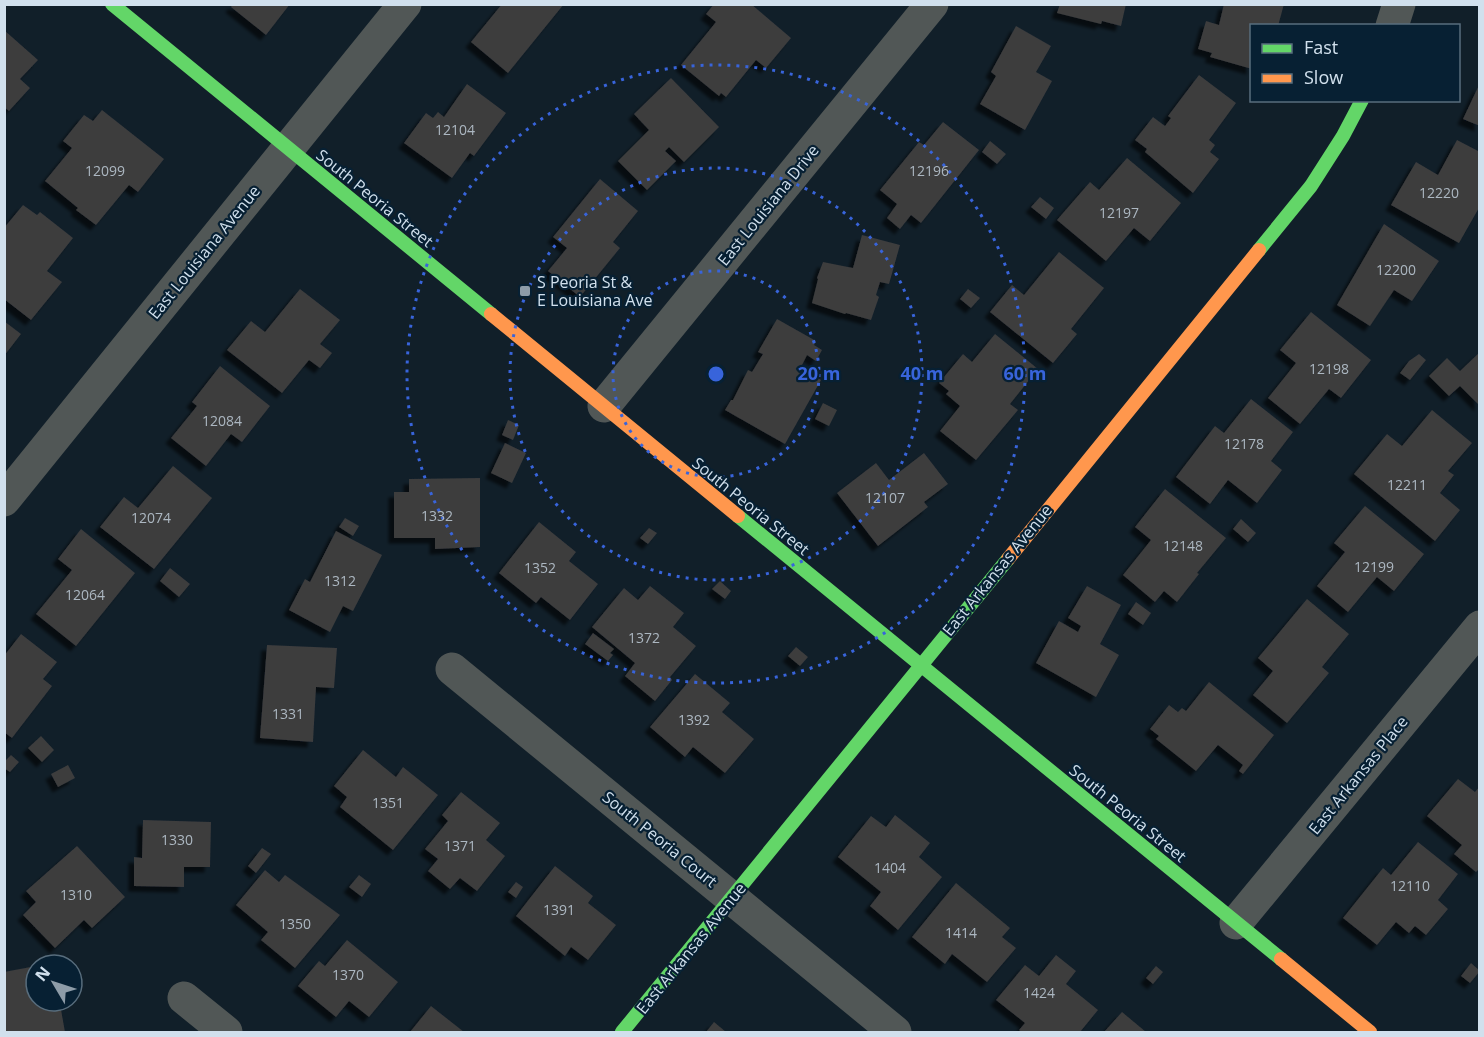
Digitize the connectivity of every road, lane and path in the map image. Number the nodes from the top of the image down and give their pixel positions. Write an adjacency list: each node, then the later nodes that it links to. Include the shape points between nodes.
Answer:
1 (112, 4): 7 (main road, South Peoria Street)
2 (405, 4): 7 (street, East Louisiana Avenue)
3 (932, 4): 8 (street, East Louisiana Drive)
4 (1399, 4): 5 (street)
5 (1393, 24)
6 (1361, 102): 11 (main road, East Arkansas Avenue, via 1311,186)
7 (288, 148): 8 (main road, South Peoria Street); 9 (street, East Louisiana Avenue)
8 (604, 406): 11 (main road, South Peoria Street)
9 (4, 500)
10 (1479, 627): 14 (street, East Arkansas Place)
11 (920, 665): 13 (main road, East Arkansas Avenue); 14 (main road, South Peoria Street)
12 (452, 669): 13 (street, South Peoria Court)
13 (732, 898): 17 (main road, East Arkansas Avenue); 18 (street, South Peoria Court)
14 (1236, 924): 19 (main road, South Peoria Street)
15 (183, 998): 16 (street)
16 (226, 1032)
17 (622, 1032)
18 (895, 1032)
19 (1370, 1032)

